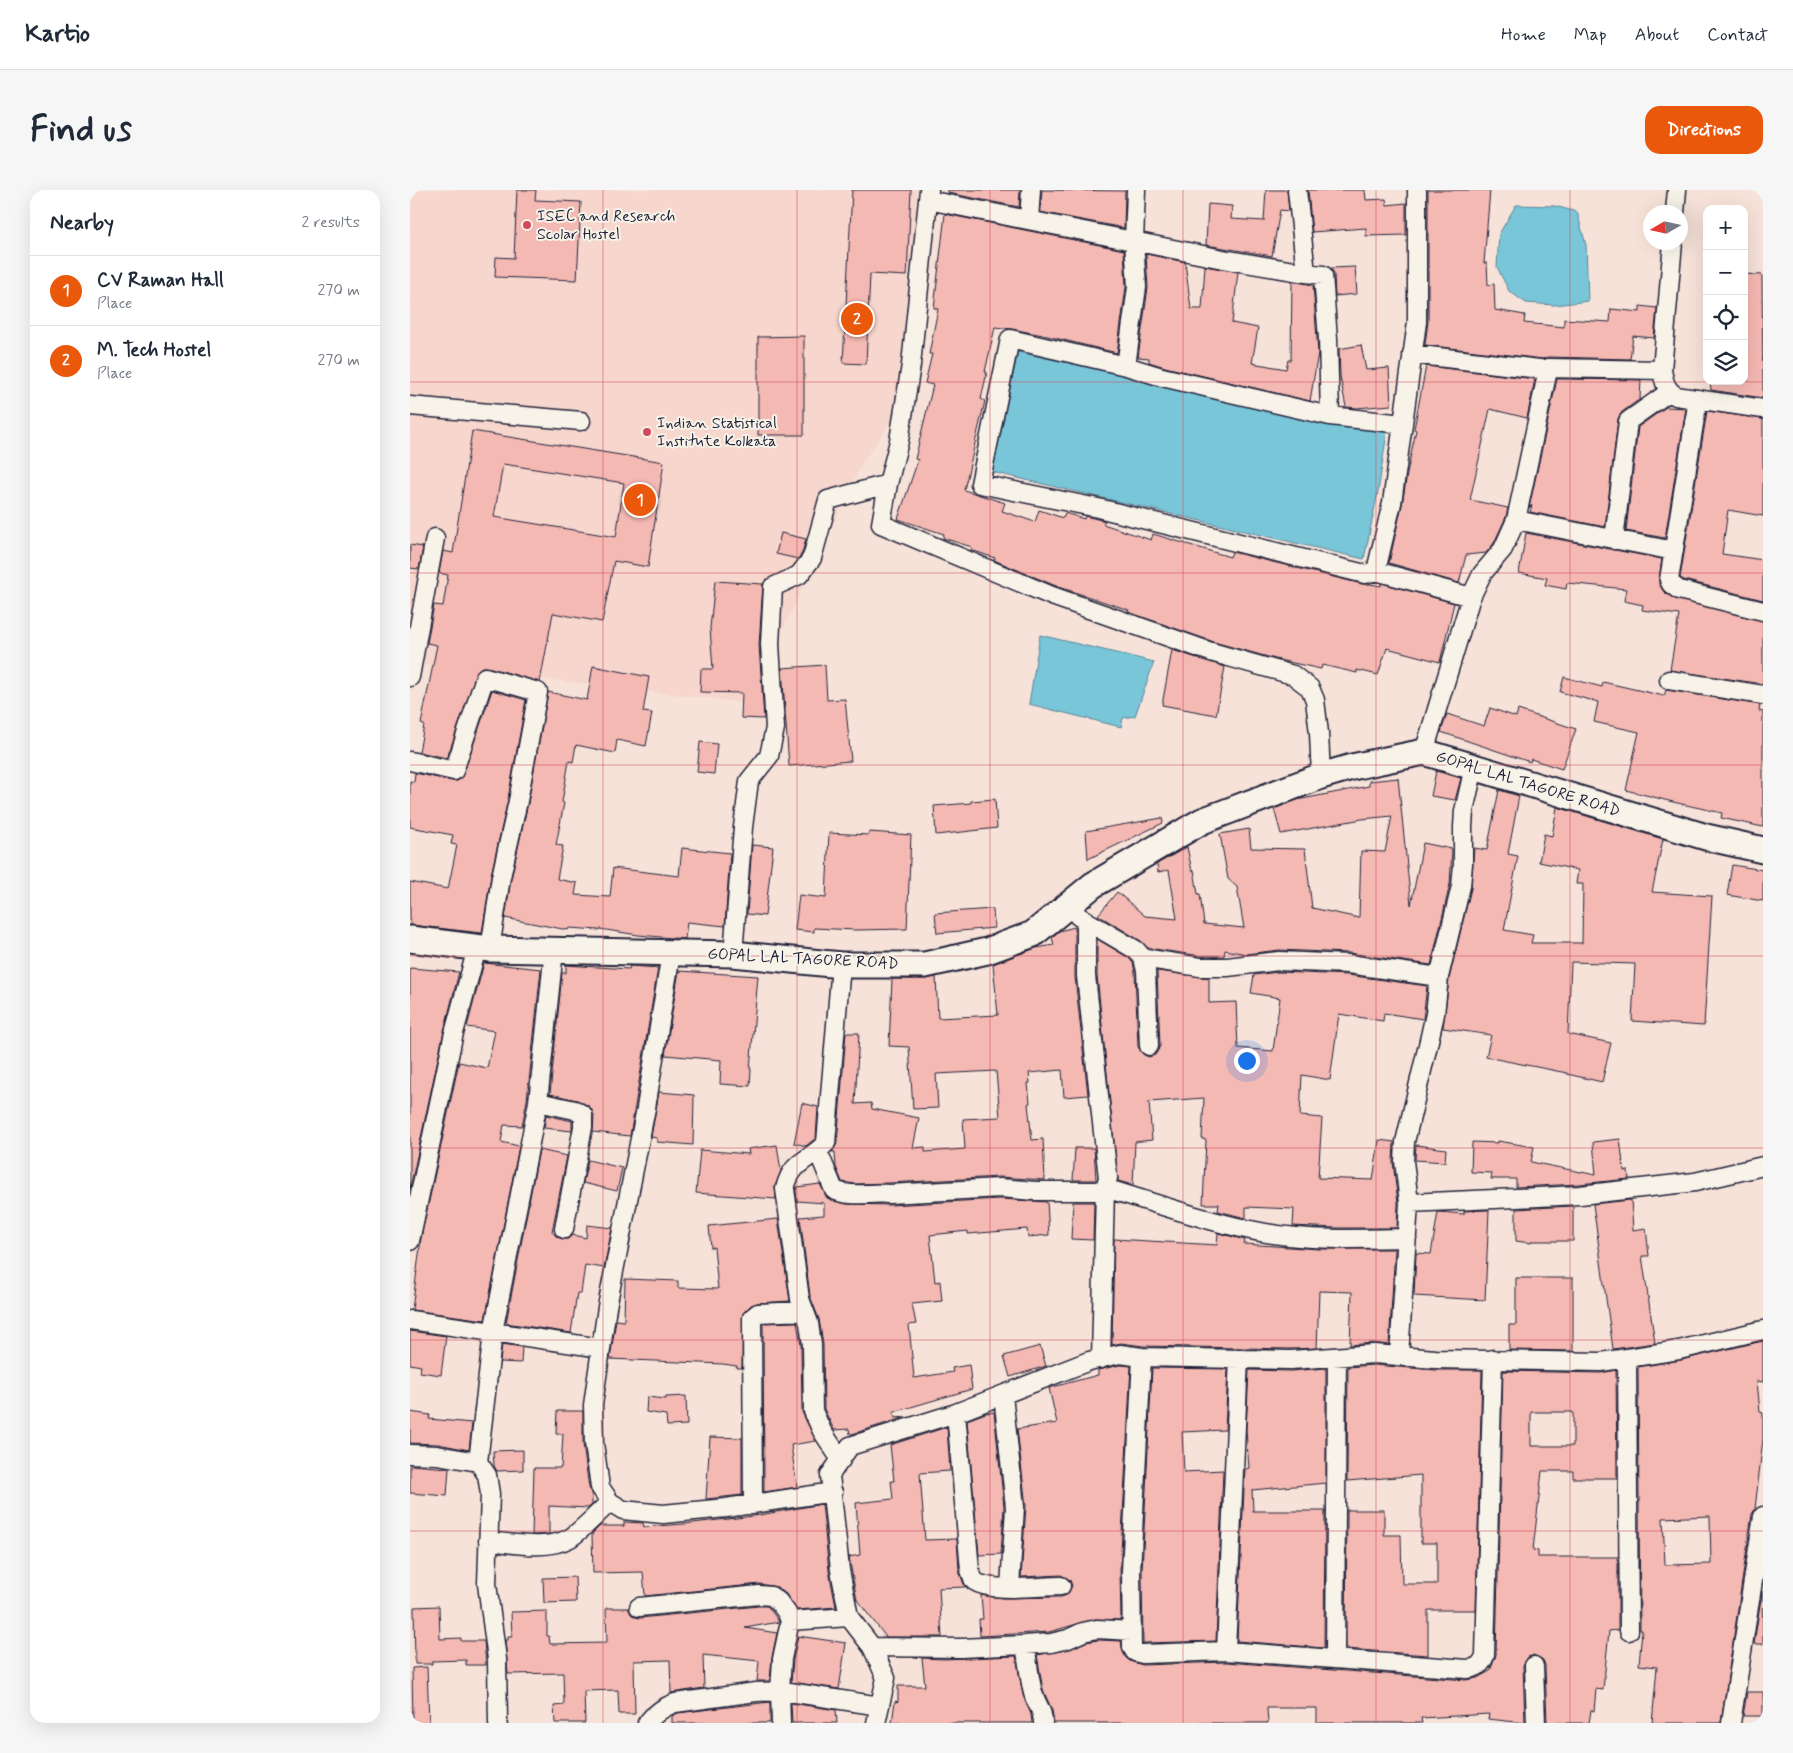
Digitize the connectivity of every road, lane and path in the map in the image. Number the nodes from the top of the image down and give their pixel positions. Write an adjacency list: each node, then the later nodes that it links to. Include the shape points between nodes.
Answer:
1 (1032, 190): 8 (street)
2 (1136, 190): 9 (street)
3 (1297, 190): 11 (street)
4 (1417, 190): 12 (street, via 1417,322)
5 (1677, 190): 7 (street)
6 (928, 195): 8 (street); 23 (street, via 911,365 899,442)
7 (1676, 205)
8 (1028, 220): 9 (street)
9 (1134, 241): 11 (street); 13 (street, via 1137,287)
10 (1672, 250): 15 (street)
11 (1306, 273): 20 (street, via 1323,275)
12 (1412, 354): 14 (street); 22 (street)
13 (1126, 366): 20 (street, via 1162,378); 28 (street, via 1010,339 980,484 1098,508 1365,574)
14 (1548, 370): 15 (street); 24 (street)
15 (1662, 370): 16 (street)
16 (1669, 392): 17 (street); 26 (street, via 1628,421)
17 (1698, 399): 19 (street); 27 (street)
18 (410, 406): 21 (street)
19 (1763, 409)
20 (1330, 416): 22 (street)
21 (581, 420)
22 (1403, 424): 28 (street, via 1392,503)
23 (888, 484): 37 (street, via 880,524 1052,596 1211,652 1294,675 1310,688 1315,700); 44 (street, via 828,500 812,558 799,575 773,587 770,644 775,728 769,756 749,781)
24 (1516, 520): 26 (street); 29 (street, via 1503,549 1482,574)
25 (435, 538): 31 (street)
26 (1614, 540): 27 (street)
27 (1674, 551): 30 (street, via 1669,580 1674,587)
28 (1376, 571): 29 (street)
29 (1471, 597): 34 (street)
30 (1763, 611)
31 (410, 677)
32 (1669, 680): 33 (street)
33 (1763, 695)
34 (1424, 752): 36 (street, GOPAL LAL TAGORE ROAD); 37 (street, GOPAL LAL TAGORE ROAD)
35 (410, 761): 41 (street, via 454,771 484,677 538,692 518,801)
36 (1474, 767): 38 (street, GOPAL LAL TAGORE ROAD, via 1706,837); 47 (street, via 1464,811 1461,886)
37 (1320, 776): 39 (street, GOPAL LAL TAGORE ROAD, via 1202,821 1093,885)
38 (1763, 850)
39 (1075, 914): 45 (street, via 1136,950); 46 (street, GOPAL LAL TAGORE ROAD, via 987,951 925,965); 52 (street, via 1086,976 1108,1178)
40 (410, 939): 41 (street, GOPAL LAL TAGORE ROAD)
41 (484, 948): 42 (street, GOPAL LAL TAGORE ROAD); 56 (street, via 453,1037)
42 (554, 950): 43 (street, GOPAL LAL TAGORE ROAD); 49 (street)
43 (671, 954): 44 (street, GOPAL LAL TAGORE ROAD); 61 (street)
44 (734, 954): 46 (street, GOPAL LAL TAGORE ROAD)
45 (1143, 958): 47 (street, via 1200,968 1279,961 1348,964); 48 (street, via 1148,987)
46 (841, 965): 50 (street, via 828,1128 826,1143)
47 (1439, 976): 53 (street, via 1435,1014 1405,1142)
48 (1149, 1046)
49 (538, 1102): 54 (street, via 575,1110 582,1115 583,1127); 60 (street)
50 (818, 1152): 52 (street, via 834,1190 842,1194 1000,1188 1097,1191); 57 (street, via 796,1165 788,1176 785,1189)
51 (1763, 1166): 53 (street, via 1695,1182 1580,1195)
52 (1105, 1188): 55 (street, via 1266,1233 1307,1238); 65 (street)
53 (1409, 1203): 55 (street)
54 (564, 1229)
55 (1407, 1238): 62 (street)
56 (410, 1241)
57 (804, 1311): 72 (street, via 812,1346 813,1410); 76 (street, via 758,1314 752,1318)
58 (410, 1320): 60 (street)
59 (1763, 1330): 67 (street, via 1679,1350)
60 (493, 1332): 61 (street); 73 (street)
61 (601, 1348): 75 (street, via 593,1404 594,1443 600,1487)
62 (1399, 1356): 64 (street); 68 (street)
63 (1142, 1357): 65 (street, via 1120,1354); 66 (street); 84 (street, via 1130,1571)
64 (1337, 1357): 66 (street, via 1291,1360); 89 (street)
65 (1101, 1358): 69 (street)
66 (1239, 1358): 88 (street)
67 (1627, 1358): 68 (street, via 1601,1362); 85 (street)
68 (1493, 1359): 89 (street, via 1483,1661 1467,1669)
69 (1003, 1395): 70 (street); 80 (street, via 1015,1507)
70 (956, 1413): 72 (street, via 850,1446); 80 (street, via 970,1570 974,1580 982,1586)
71 (410, 1454): 73 (street)
72 (841, 1460): 74 (street, via 830,1475)
73 (478, 1462): 78 (street, via 487,1475 490,1494)
74 (833, 1492): 76 (street); 82 (street, via 840,1570)
75 (610, 1502): 76 (street, via 623,1510 663,1514); 78 (street, via 570,1538 554,1544)
76 (753, 1504)
77 (1763, 1516): 99 (street)
78 (488, 1541): 93 (street, via 487,1584 497,1659)
79 (1061, 1586): 80 (street)
80 (1010, 1587)
81 (639, 1607): 83 (street, via 771,1596 778,1601)
82 (849, 1617): 83 (street); 87 (street)
83 (790, 1621): 91 (street, via 782,1659)
84 (1132, 1631): 86 (street, via 1097,1629 1051,1643); 88 (street, via 1132,1647 1135,1652 1143,1654)
85 (1628, 1631)
86 (1025, 1645): 87 (street); 97 (street, via 1035,1700 1040,1706)
87 (872, 1647): 92 (street, via 886,1678)
88 (1226, 1651): 89 (street)
89 (1335, 1658)
90 (1534, 1666): 98 (street)
91 (780, 1691): 92 (street); 94 (street, via 675,1703 663,1707); 95 (street)
92 (880, 1706): 96 (street)
93 (498, 1723)
94 (647, 1723)
95 (781, 1723)
96 (876, 1723)
97 (1043, 1723)
98 (1536, 1723)
99 (1731, 1723)

